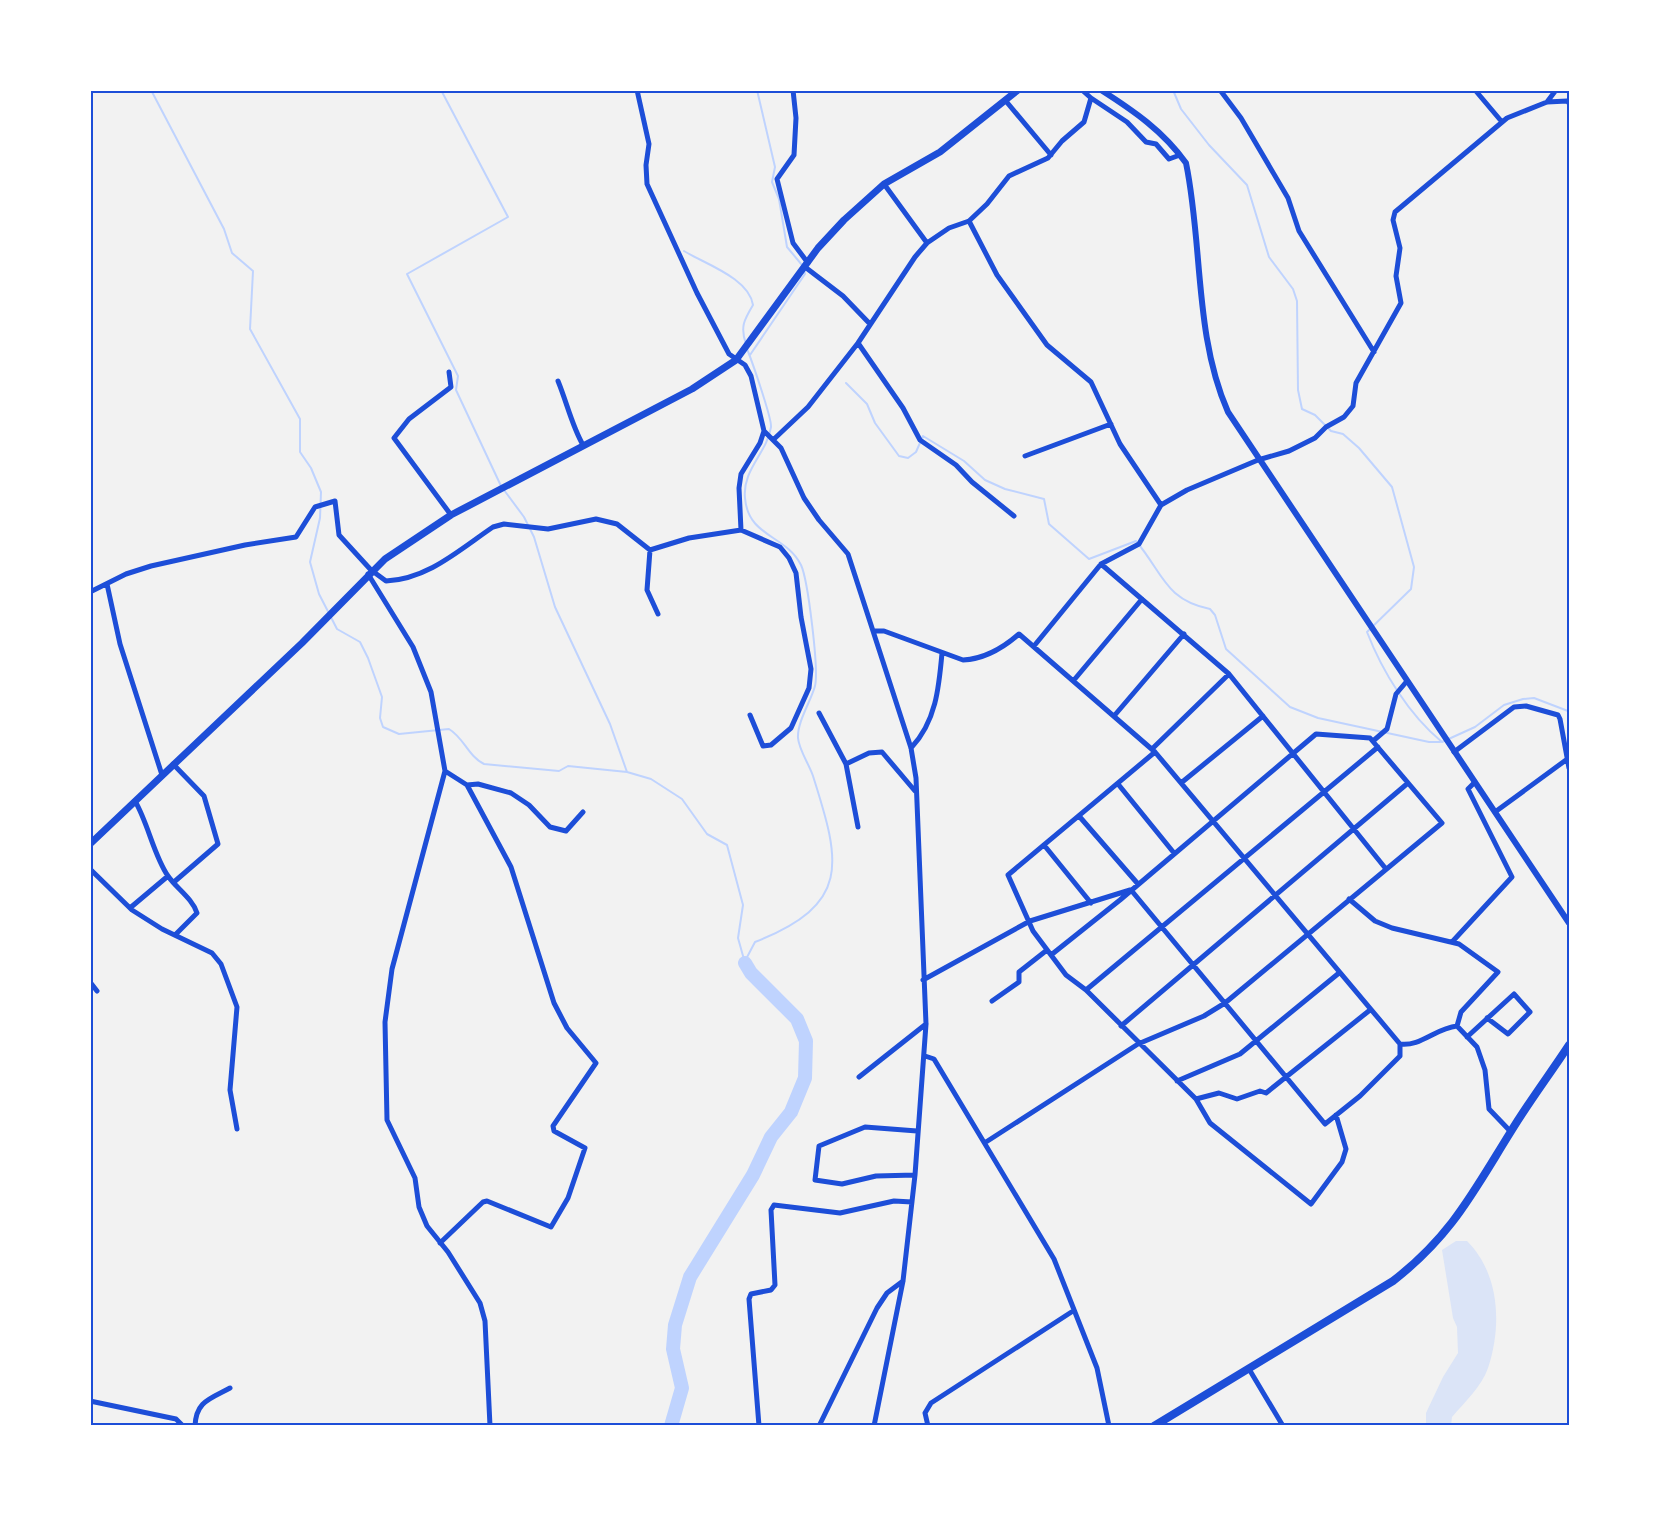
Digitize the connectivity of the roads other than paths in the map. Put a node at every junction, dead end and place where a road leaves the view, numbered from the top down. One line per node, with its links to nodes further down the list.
1 (637, 90): 23 (street)
2 (793, 90): 19 (street)
3 (1018, 90): 10 (main road)
4 (1082, 90): 9 (street)
5 (1101, 90): 14 (street)
6 (1220, 90): 22 (street)
7 (1475, 90): 13 (street)
8 (1556, 90): 11 (street)
9 (1091, 98): 14 (street); 15 (street)
10 (1005, 100): 15 (street); 16 (main road)
11 (1547, 102): 12 (street); 13 (street)
12 (1569, 103)
13 (1502, 122): 22 (street)
14 (1180, 154): 31 (street)
15 (1051, 155): 17 (street)
16 (884, 184): 18 (street); 19 (main road)
17 (969, 221): 18 (street); 26 (street)
18 (927, 243): 20 (street)
19 (806, 265): 20 (street); 23 (main road)
20 (870, 324): 21 (street)
21 (858, 343): 28 (street); 34 (street)
22 (1374, 352): 31 (street)
23 (736, 360): 27 (street); 29 (main road)
24 (449, 372): 33 (street)
25 (558, 381): 29 (street)
26 (1111, 424): 30 (street); 32 (street)
27 (764, 431): 28 (street); 35 (street)
28 (773, 440): 43 (street)
29 (583, 446): 33 (main road)
30 (1024, 456)
31 (1258, 460): 32 (street); 49 (street)
32 (1161, 505): 37 (street)
33 (451, 516): 38 (main road)
34 (1014, 516)
35 (741, 531): 36 (street); 51 (street)
36 (650, 550): 38 (street); 42 (street)
37 (1101, 564): 41 (street); 45 (street)
38 (369, 572): 39 (street); 61 (main road); 64 (street)
39 (107, 584): 40 (street); 65 (street)
40 (90, 592)
41 (1142, 599): 44 (street); 48 (street)
42 (658, 614)
43 (873, 632): 46 (street); 56 (street)
44 (1184, 634): 47 (street); 52 (street)
45 (1034, 645): 46 (street); 48 (street)
46 (942, 653): 56 (street)
47 (1229, 674): 53 (street); 57 (street)
48 (1074, 680): 52 (street)
49 (1407, 681): 54 (street); 59 (street)
50 (819, 713): 62 (street)
51 (750, 715)
52 (1114, 716): 57 (street)
53 (1263, 716): 58 (street); 67 (street)
54 (1373, 741): 55 (street); 58 (street)
55 (1378, 747): 68 (street); 72 (street)
56 (911, 748): 71 (street)
57 (1154, 751): 67 (street); 70 (street)
58 (1292, 752): 72 (street); 77 (street)
59 (1454, 752): 60 (street); 66 (street)
60 (1566, 760): 63 (street); 75 (street)
61 (173, 764): 65 (main road); 87 (street)
62 (846, 764): 71 (street); 78 (street)
63 (1569, 768)
64 (445, 771): 69 (street); 131 (street)
65 (162, 775): 73 (main road)
66 (1474, 782): 75 (street); 99 (street)
67 (1181, 783): 77 (street)
68 (1408, 783): 79 (street); 85 (street)
69 (467, 784): 74 (street); 131 (street)
70 (1118, 784): 76 (street); 82 (street)
71 (915, 791): 103 (street)
72 (1324, 792): 79 (street); 83 (street)
73 (135, 801): 80 (main road); 86 (street)
74 (584, 812)
75 (1495, 812): 95 (street)
76 (1078, 816): 81 (street); 88 (street)
77 (1213, 820): 82 (street); 83 (street)
78 (858, 827)
79 (1354, 829): 85 (street); 90 (street)
80 (90, 844)
81 (1044, 845): 92 (street); 94 (street)
82 (1174, 853): 88 (street)
83 (1245, 858): 90 (street); 96 (street)
84 (90, 869): 93 (street)
85 (1386, 869): 91 (street)
86 (168, 876): 87 (street); 93 (street)
87 (174, 882): 98 (street)
88 (1138, 884): 89 (street)
89 (1131, 890): 92 (street); 96 (street); 100 (street)
90 (1275, 895): 97 (street); 101 (street)
91 (1349, 899): 97 (street); 99 (street)
92 (1091, 903): 94 (street)
93 (130, 908): 98 (street)
94 (1030, 921): 100 (street); 103 (street)
95 (1569, 922)
96 (1162, 927): 101 (street); 105 (street)
97 (1307, 934): 102 (street); 108 (street)
98 (175, 935): 125 (street)
99 (1452, 942): 113 (street)
100 (1049, 952): 105 (street); 107 (street)
101 (1193, 964): 108 (street); 112 (street)
102 (1339, 973): 109 (street); 115 (street)
103 (923, 980): 111 (street)
104 (90, 982): 106 (street)
105 (1086, 990): 112 (street)
106 (97, 991)
107 (992, 1001)
108 (1225, 1003): 115 (street); 116 (street)
109 (1370, 1010): 117 (street); 121 (street)
110 (1487, 1018): 110 (street); 114 (street)
111 (926, 1024): 119 (street); 120 (street)
112 (1120, 1026): 116 (street)
113 (1457, 1026): 114 (street); 117 (street)
114 (1467, 1037): 127 (street)
115 (1257, 1041): 121 (street); 122 (street)
116 (1138, 1044): 122 (street); 128 (street)
117 (1400, 1044): 124 (street)
118 (1569, 1045): 127 (highway)
119 (924, 1056): 126 (street); 128 (street)
120 (859, 1077)
121 (1288, 1078): 123 (street); 124 (street)
122 (1177, 1081): 123 (street)
123 (1196, 1099): 124 (street)
124 (1335, 1115)
125 (237, 1129)
126 (917, 1131): 129 (street); 129 (street)
127 (1511, 1132): 134 (highway)
128 (986, 1142): 133 (street)
129 (915, 1174): 130 (street)
130 (912, 1202): 132 (street); 140 (street)
131 (440, 1243): 139 (street)
132 (903, 1281): 141 (street); 142 (street)
133 (1073, 1311): 143 (street); 144 (street)
134 (1249, 1369): 145 (highway); 146 (street)
135 (230, 1388): 138 (street)
136 (90, 1401): 137 (street)
137 (183, 1426)
138 (195, 1426)
139 (490, 1426)
140 (759, 1426)
141 (819, 1426)
142 (874, 1426)
143 (928, 1426)
144 (1109, 1426)
145 (1154, 1426)
146 (1283, 1426)

